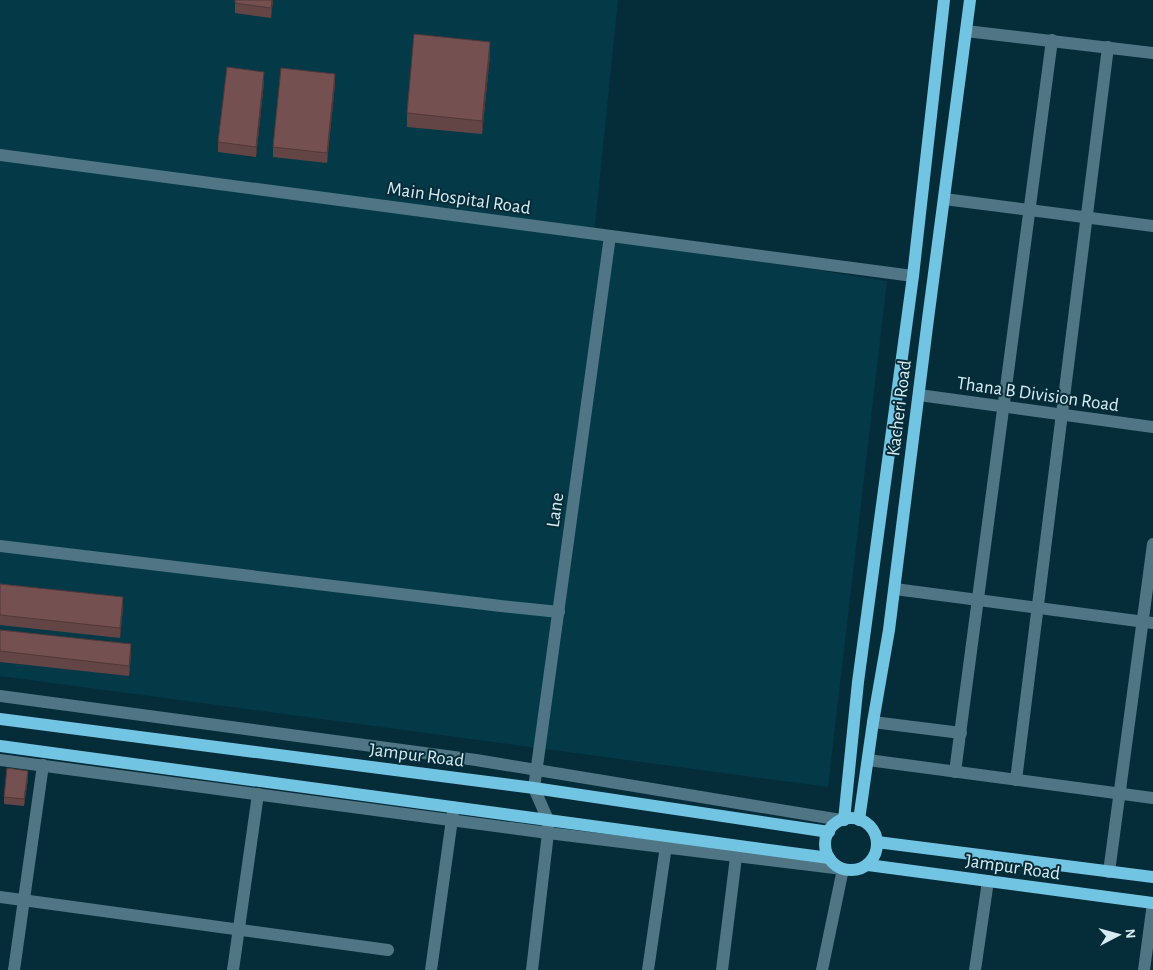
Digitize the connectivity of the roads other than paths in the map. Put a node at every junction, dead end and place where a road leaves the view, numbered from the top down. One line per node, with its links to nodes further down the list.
1 (944, 0): 13 (main road, Kacheri Road)
2 (970, 0): 3 (main road, Kacheri Road)
3 (966, 31): 4 (street); 8 (main road, Kacheri Road)
4 (1052, 40): 5 (street); 9 (street)
5 (1108, 47): 6 (street); 10 (street)
6 (1153, 53)
7 (0, 155): 12 (street, Main Hospital Road)
8 (944, 199): 9 (street); 14 (main road, Kacheri Road)
9 (1029, 210): 10 (street); 15 (street)
10 (1086, 217): 11 (street); 16 (street)
11 (1153, 226)
12 (610, 236): 13 (street, Main Hospital Road); 23 (street, Lane)
13 (912, 276): 41 (main road, Kacheri Road)
14 (918, 395): 15 (street, Thana B Division Road); 20 (main road, Kacheri Road)
15 (1004, 408): 16 (street, Thana B Division Road); 21 (street)
16 (1062, 415): 17 (street, Thana B Division Road); 22 (street)
17 (1153, 427)
18 (1153, 544): 24 (street)
19 (0, 546): 23 (street)
20 (895, 589): 21 (street); 27 (main road, Kacheri Road)
21 (978, 600): 22 (street); 28 (street)
22 (1037, 608): 24 (street); 35 (street)
23 (559, 612): 33 (street, Lane)
24 (1148, 622): 38 (street)
25 (0, 696): 33 (street)
26 (0, 719): 36 (main road, Jampur Road)
27 (873, 722): 28 (street); 31 (main road, Kacheri Road)
28 (961, 733): 34 (street)
29 (0, 746): 40 (main road)
30 (0, 760): 32 (street)
31 (868, 760): 34 (street); 42 (main road, Kacheri Road)
32 (43, 765): 37 (street); 55 (street)
33 (537, 770): 36 (street, Lane); 41 (street)
34 (955, 772): 35 (street)
35 (1016, 780): 38 (street)
36 (534, 788): 43 (street); 44 (main road, Jampur Road)
37 (258, 794): 40 (street); 57 (street)
38 (1120, 794): 39 (street); 51 (street)
39 (1153, 798)
40 (453, 814): 43 (main road); 61 (street)
41 (842, 820): 42 (main road); 44 (main road)
42 (859, 820): 46 (main road)
43 (548, 826): 45 (main road); 62 (street)
44 (829, 832): 48 (main road)
45 (666, 841): 47 (street); 48 (main road); 63 (street)
46 (877, 842): 49 (main road); 51 (main road, Jampur Road)
47 (736, 857): 50 (street); 64 (street)
48 (829, 858): 50 (main road)
49 (868, 865): 50 (main road); 53 (main road, Jampur Road)
50 (842, 869): 65 (street)
51 (1109, 872): 52 (main road, Jampur Road)
52 (1153, 877)
53 (988, 881): 56 (main road, Jampur Road); 66 (street)
54 (0, 897): 55 (street)
55 (24, 901): 57 (street); 59 (street)
56 (1153, 903): 67 (street)
57 (238, 930): 58 (street); 60 (street)
58 (388, 950)
59 (14, 970)
60 (233, 970)
61 (431, 970)
62 (532, 970)
63 (648, 970)
64 (722, 970)
65 (822, 970)
66 (975, 970)
67 (1144, 970)

